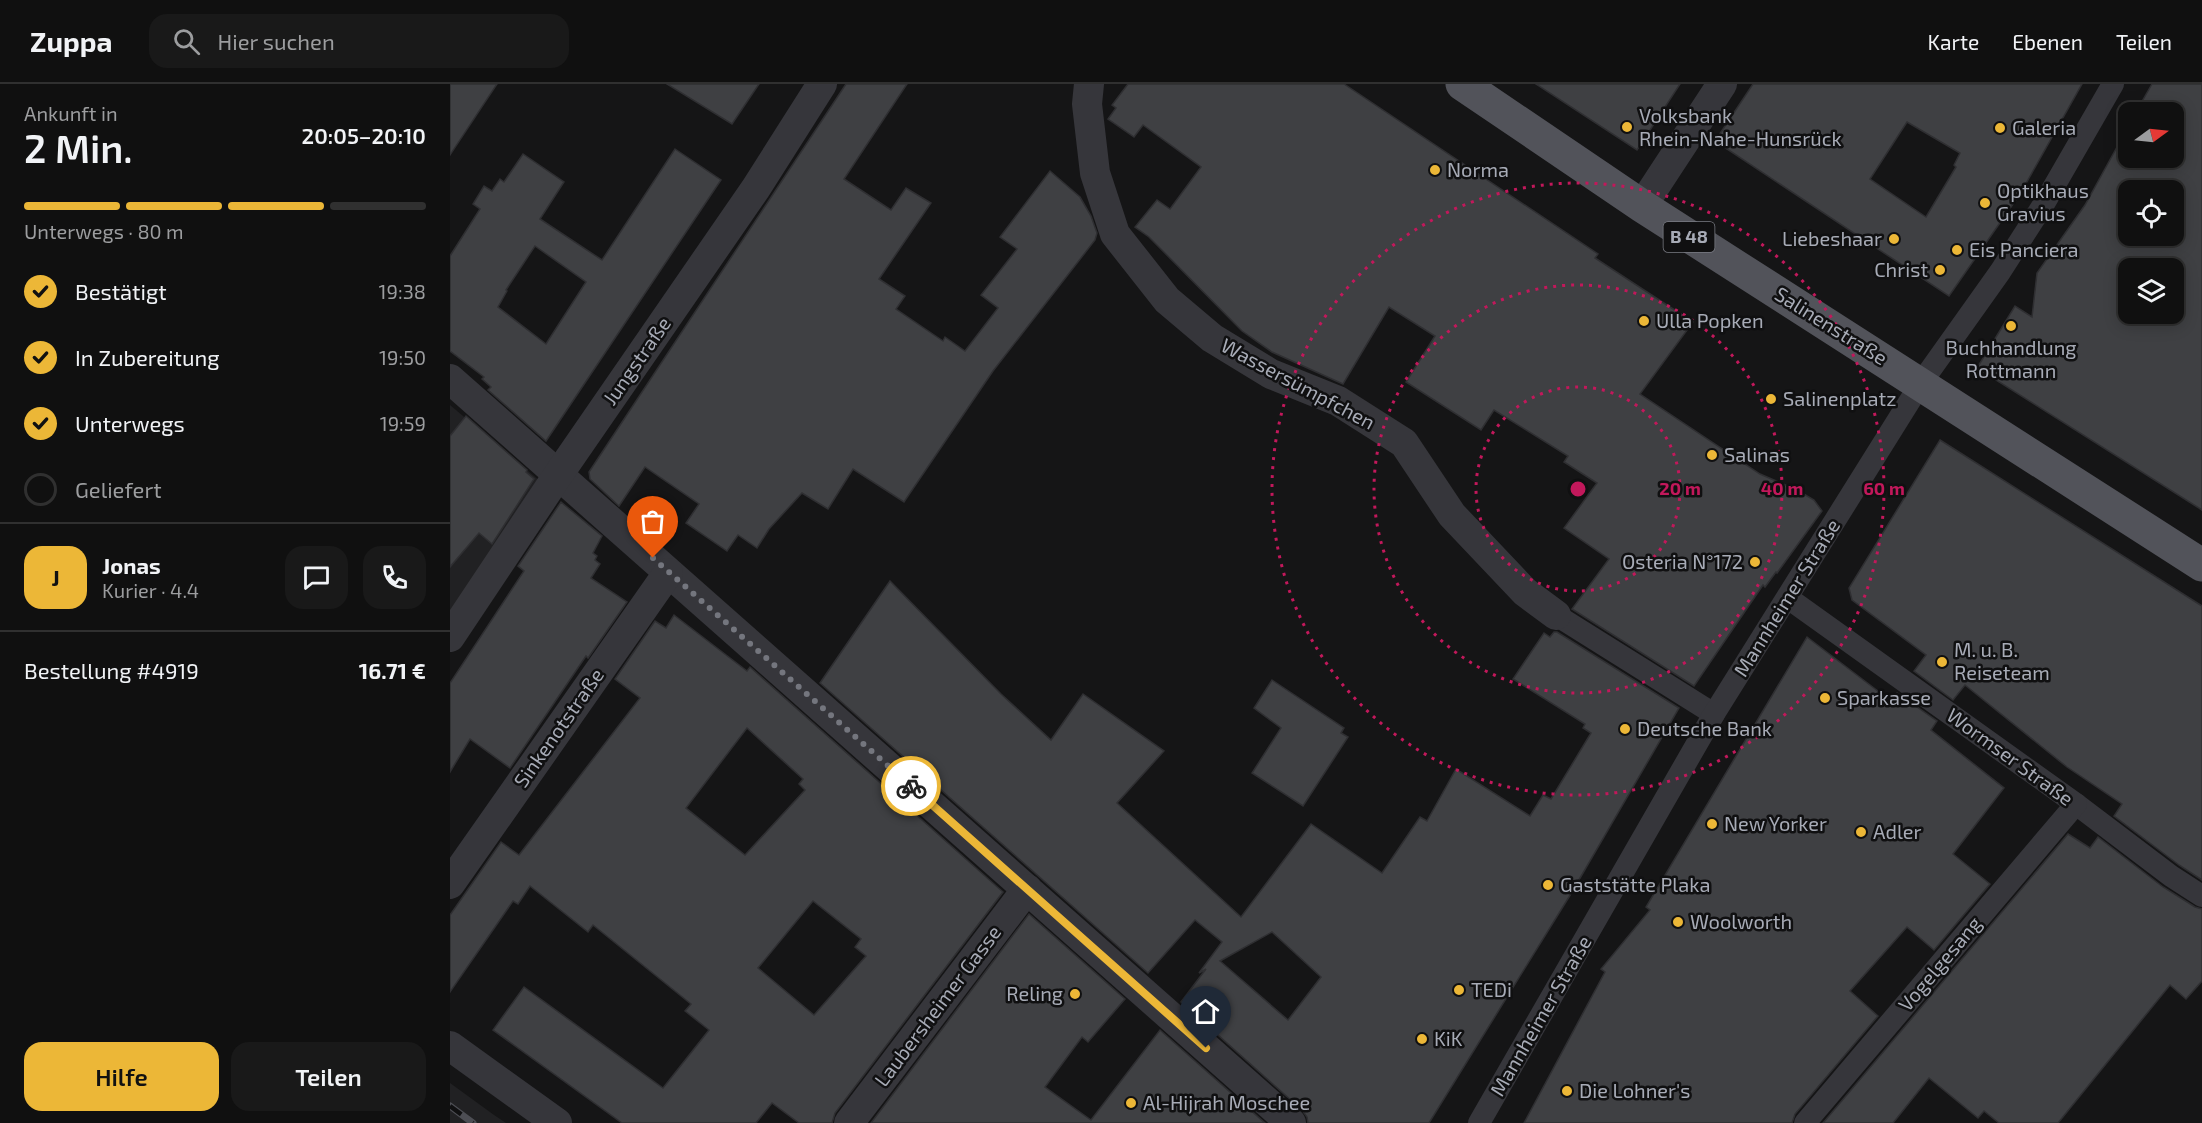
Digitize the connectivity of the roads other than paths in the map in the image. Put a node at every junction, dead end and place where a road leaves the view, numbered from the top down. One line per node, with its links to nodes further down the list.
1 (822, 84): 9 (street, Jungstraße)
2 (1089, 84): 13 (street, Wassersümpfchen)
3 (1462, 84): 6 (main road, Salinenstraße / B 48)
4 (1722, 84): 6 (street)
5 (2113, 84): 8 (street, Mannheimer Straße)
6 (1642, 206): 8 (main road, Salinenstraße / B 48)
7 (450, 379): 9 (street)
8 (1920, 383): 10 (main road, Salinenstraße / B 48); 12 (street, Mannheimer Straße)
9 (558, 475): 11 (street); 14 (street, Jungstraße)
10 (2202, 565)
11 (668, 573): 17 (street, Sinkenotstraße); 18 (street)
12 (1788, 598): 15 (street, Mannheimer Straße); 16 (street, Wormser Straße)
13 (1556, 615): 15 (street, Wassersümpfchen)
14 (450, 637)
15 (1714, 714): 24 (street, Mannheimer Straße)
16 (2076, 804): 19 (street, Wormser Straße); 25 (street, Vogelgesang)
17 (450, 884)
18 (1027, 890): 22 (street, Laubersheimer Gasse); 23 (street)
19 (2202, 896)
20 (450, 1046): 21 (street)
21 (557, 1123)
22 (849, 1123)
23 (1291, 1123)
24 (1479, 1123)
25 (1805, 1123)

